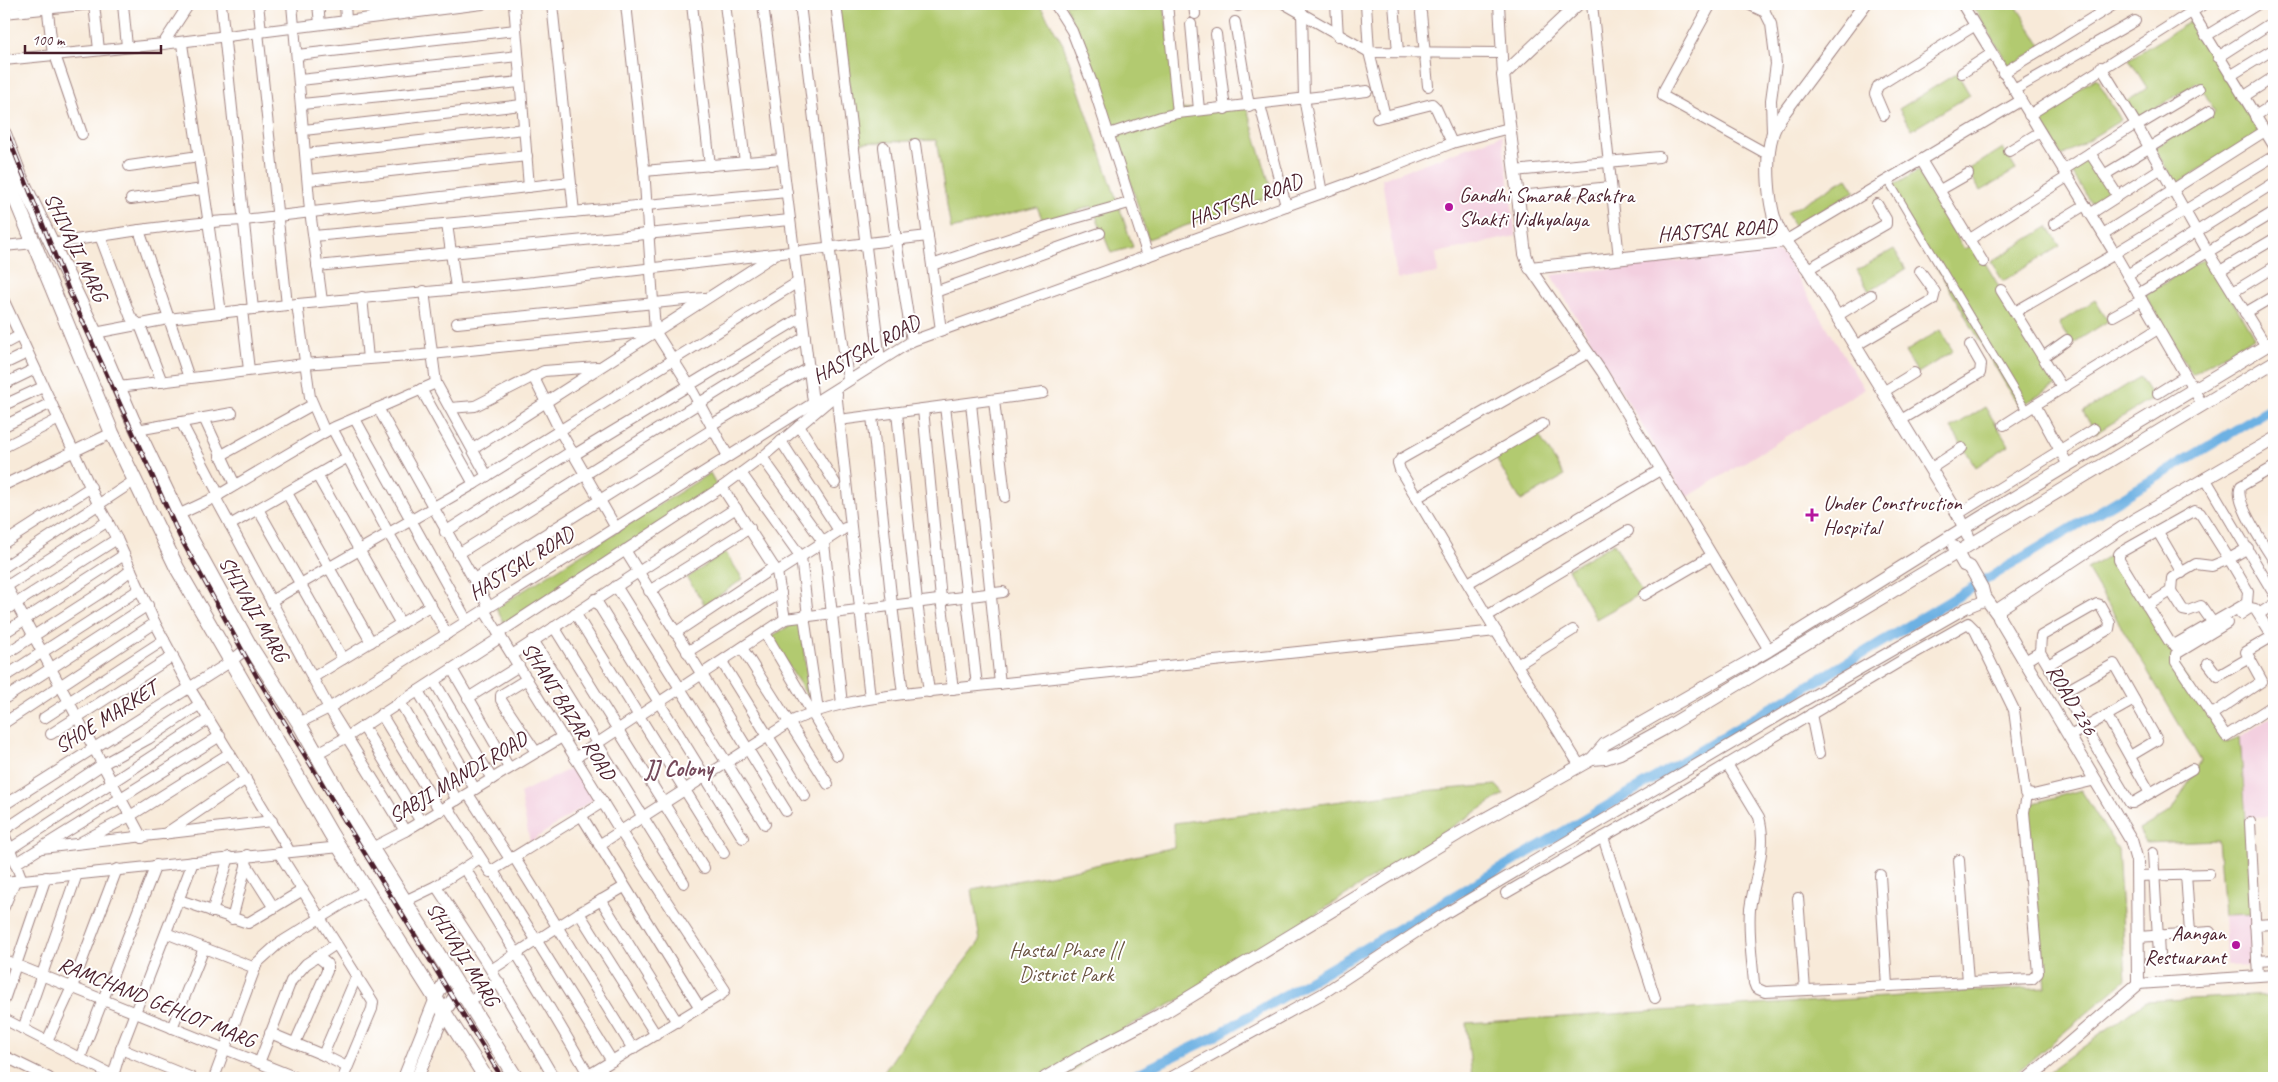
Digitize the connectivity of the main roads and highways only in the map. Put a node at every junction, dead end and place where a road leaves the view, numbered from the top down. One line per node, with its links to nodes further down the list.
1 (4, 134): 2 (main road, SHIVAJI MARG)
2 (8, 169): 3 (main road, SHIVAJI MARG); 4 (main road, SHIVAJI MARG)
3 (486, 1078)
4 (516, 1078)

